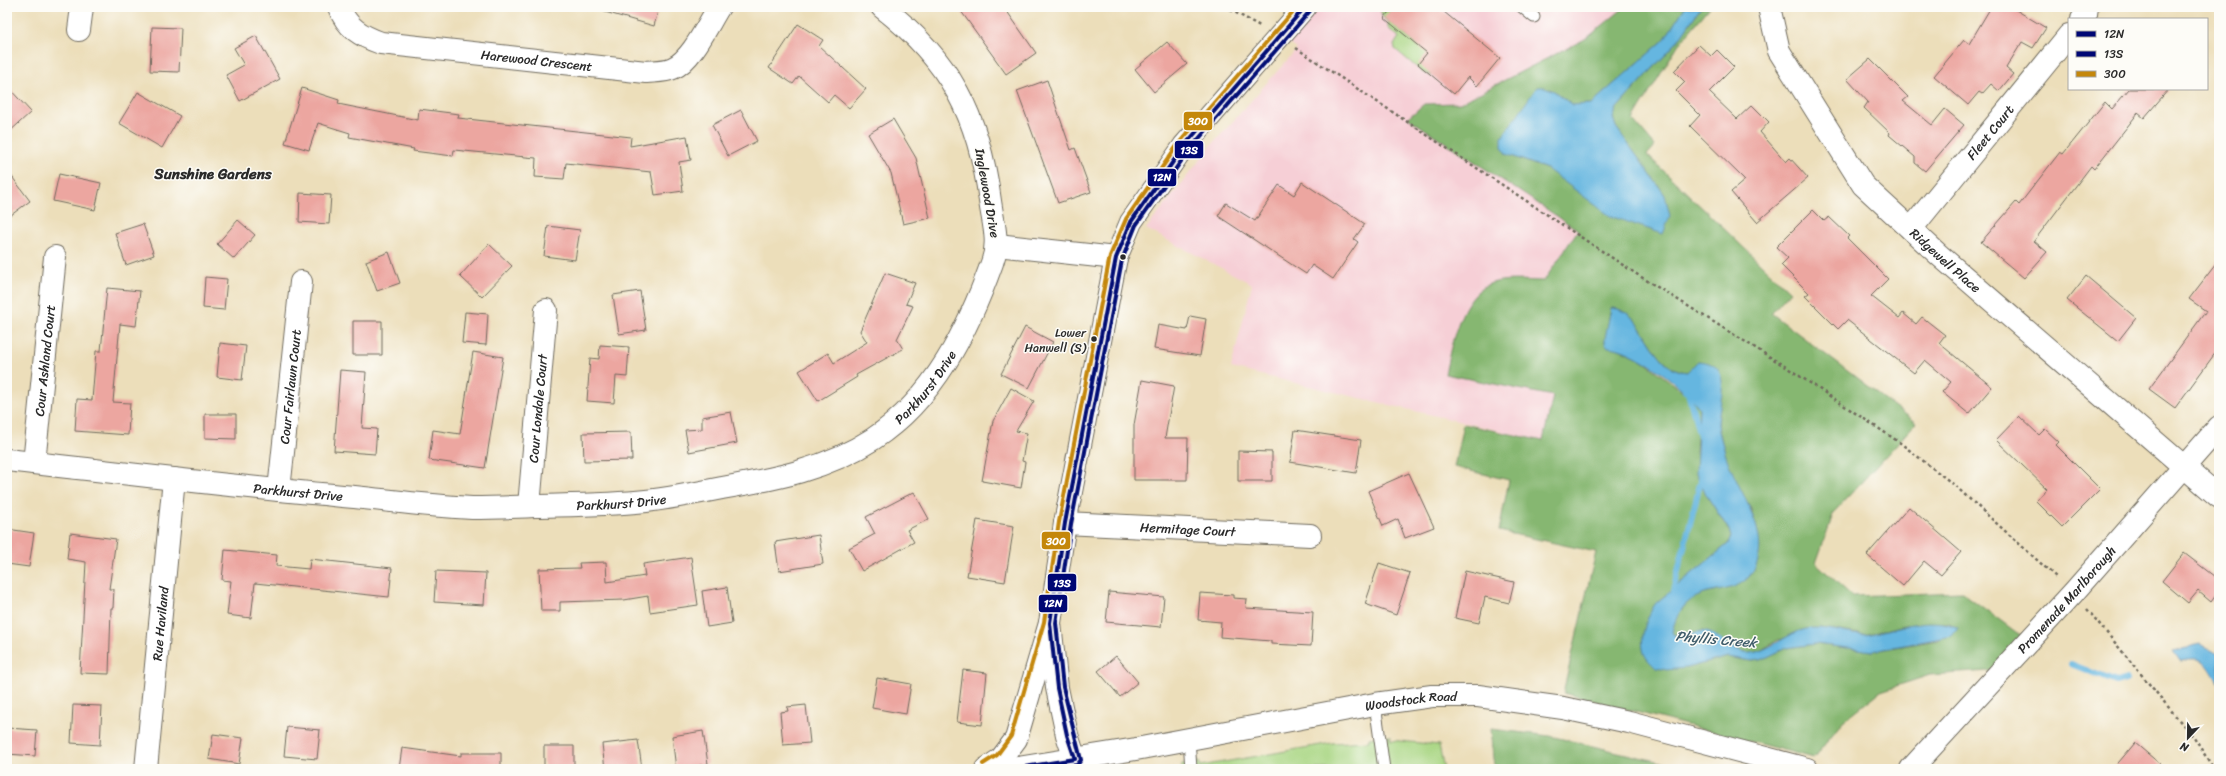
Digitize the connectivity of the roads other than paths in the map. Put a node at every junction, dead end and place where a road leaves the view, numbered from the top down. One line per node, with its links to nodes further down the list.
1 (82, 7): 11 (street)
2 (339, 7): 3 (street, Harewood Crescent)
3 (719, 7)
4 (882, 7): 14 (street, Inglewood Drive)
5 (1305, 7): 16 (street)
6 (1522, 7): 9 (lane)
7 (1769, 7): 13 (street, Ridgewell Place)
8 (2087, 7): 10 (street)
9 (1534, 17)
10 (2083, 18)
11 (79, 30)
12 (2068, 36): 13 (street, Fleet Court)
13 (1911, 229): 22 (street, Ridgewell Place)
14 (997, 245): 16 (street); 26 (street, Parkhurst Drive)
15 (55, 257): 21 (street, Cour Ashland Court)
16 (1116, 258): 27 (street)
17 (301, 282): 24 (street, Cour Fairlawn Court)
18 (546, 310): 26 (street, Cour Londale Court)
19 (2219, 427): 22 (street, Promenade Marlborough)
20 (7, 460): 21 (street, Parkhurst Drive)
21 (34, 463): 23 (street, Parkhurst Drive)
22 (2182, 467): 25 (street, Ridgewell Place); 39 (street, Promenade Marlborough)
23 (174, 479): 24 (street, Parkhurst Drive); 33 (street, Rue Haviland)
24 (279, 490): 26 (street, Parkhurst Drive)
25 (2219, 497)
26 (529, 506)
27 (1066, 523): 28 (street, Hermitage Court); 29 (street)
28 (1310, 535)
29 (1050, 623): 32 (street); 34 (street)
30 (1375, 704): 31 (street, Woodstock Road); 37 (lane); 38 (street, Woodstock Road)
31 (1189, 739): 32 (street, Woodstock Road); 36 (lane)
32 (1075, 759): 35 (street, Woodstock Road)
33 (146, 769)
34 (986, 769)
35 (1012, 769)
36 (1191, 769)
37 (1384, 769)
38 (1807, 769)
39 (1911, 769)

